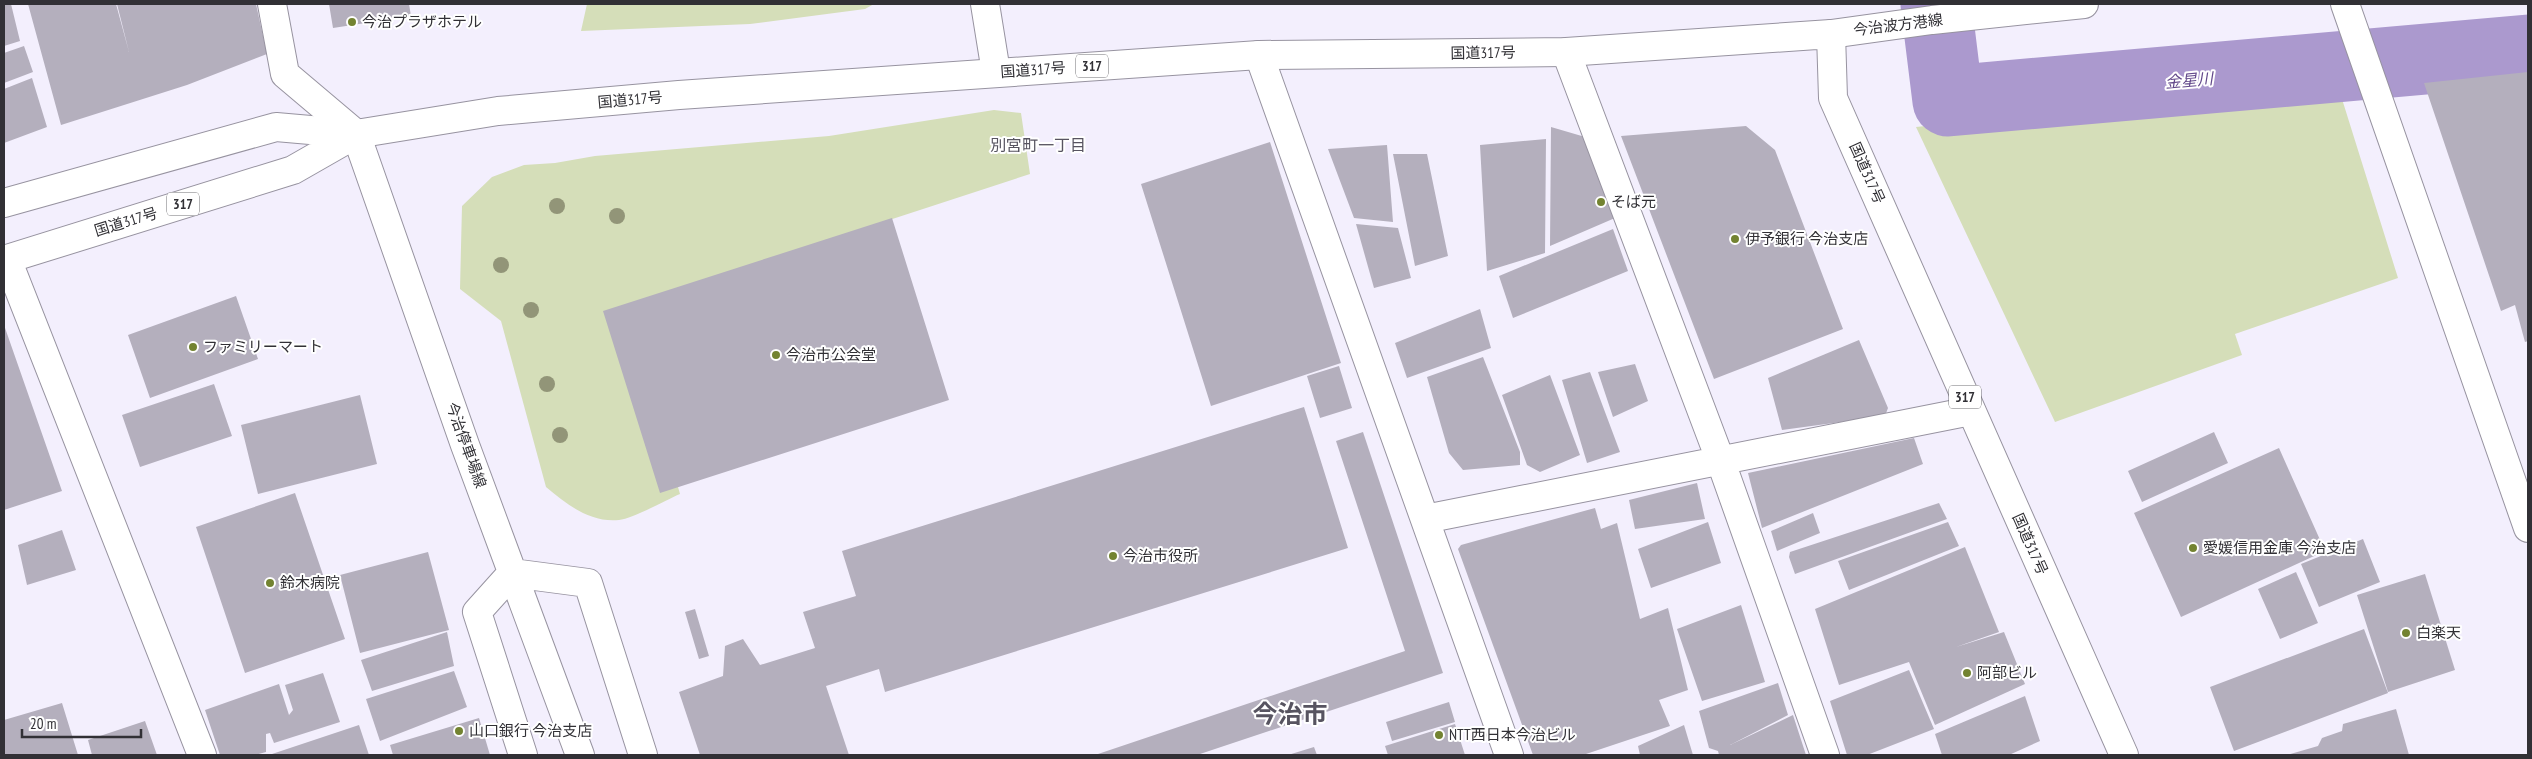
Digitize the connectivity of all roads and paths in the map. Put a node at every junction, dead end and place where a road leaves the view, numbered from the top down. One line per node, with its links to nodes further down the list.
1 (272, 4): 9 (main road)
2 (985, 4): 8 (main road)
3 (2084, 4): 5 (main road, 今治波方港線)
4 (2345, 4): 15 (main road)
5 (1831, 34): 6 (main road, 国道317号 / 317); 12 (main road, 国道317号 / 317)
6 (1566, 52): 7 (main road, 国道317号 / 317); 13 (main road)
7 (1259, 55): 8 (main road, 国道317号 / 317); 14 (main road)
8 (996, 72): 9 (main road, 国道317号 / 317)
9 (356, 134): 10 (main road, 国道317号 / 317); 11 (main road, 国道317号 / 317); 16 (main road, 今治停車場線)
10 (4, 203)
11 (5, 259): 17 (main road)
12 (1972, 411): 13 (main road); 23 (main road, 国道317号 / 317)
13 (1721, 462): 14 (main road); 22 (main road)
14 (1424, 519): 21 (main road)
15 (2528, 528)
16 (512, 573): 18 (main road); 19 (main road, 今治停車場線); 20 (main road)
17 (202, 755)
18 (523, 755)
19 (580, 755)
20 (643, 755)
21 (1509, 755)
22 (1824, 755)
23 (2124, 755)

